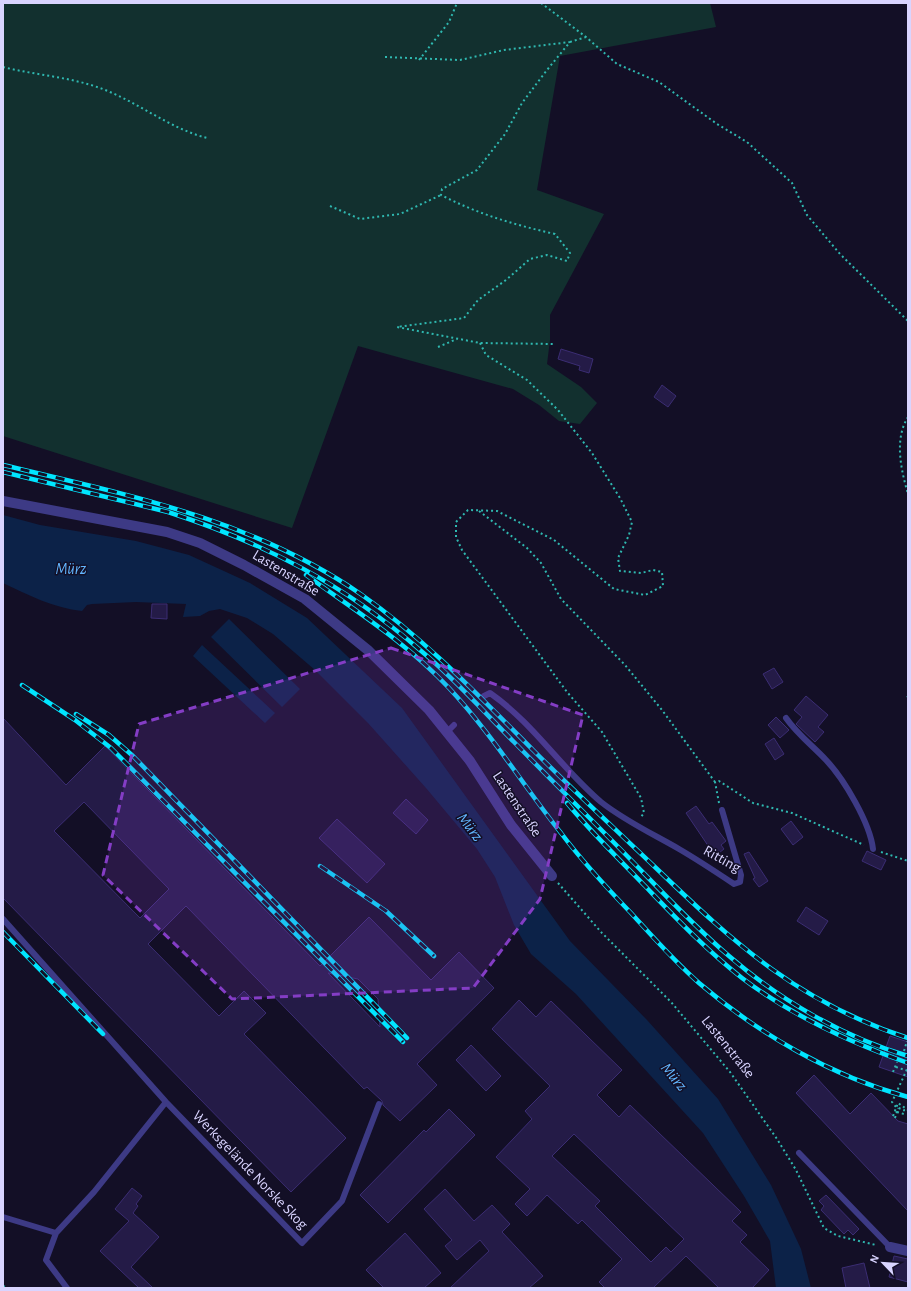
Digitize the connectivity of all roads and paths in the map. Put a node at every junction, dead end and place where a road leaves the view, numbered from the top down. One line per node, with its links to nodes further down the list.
1 (457, 3): 6 (path)
2 (541, 3): 3 (path)
3 (586, 36): 4 (path); 11 (path)
4 (570, 42): 6 (path); 9 (path)
5 (385, 58): 6 (path)
6 (419, 60)
7 (3, 67): 8 (path)
8 (207, 138)
9 (441, 196): 10 (path); 12 (path)
10 (330, 206)
11 (908, 321)
12 (458, 339): 13 (path); 15 (path)
13 (480, 343): 14 (path); 19 (path)
14 (556, 344)
15 (438, 347)
16 (908, 416): 17 (path)
17 (908, 494)
18 (3, 501): 27 (street, Lastenstraße)
19 (479, 511): 22 (path); 24 (path)
20 (484, 696): 24 (lane, Ritting)
21 (786, 718): 25 (lane)
22 (715, 782): 23 (path); 25 (path)
23 (722, 810): 24 (lane, Ritting)
24 (635, 825)
25 (873, 849): 26 (path)
26 (908, 861)
27 (552, 876): 46 (path, Lastenstraße)
28 (3, 919): 37 (lane, Werksgelände Norske Skog)
29 (907, 1042): 30 (path)
30 (907, 1047): 31 (path)
31 (904, 1051)
32 (897, 1062): 33 (path)
33 (896, 1067): 35 (path); 36 (path)
34 (908, 1067): 35 (path)
35 (907, 1071): 39 (path)
36 (894, 1072)
37 (166, 1102): 38 (lane, Werksgelände Norske Skog); 45 (lane)
38 (379, 1104)
39 (897, 1108): 40 (path); 40 (path); 41 (path); 42 (path)
40 (896, 1111): 41 (path)
41 (904, 1111): 42 (path)
42 (908, 1111)
43 (799, 1153): 46 (lane)
44 (3, 1217): 45 (lane)
45 (56, 1233): 50 (lane)
46 (890, 1248): 47 (street)
47 (908, 1251)
48 (3, 1286): 49 (path)
49 (8, 1288)
50 (67, 1288)

